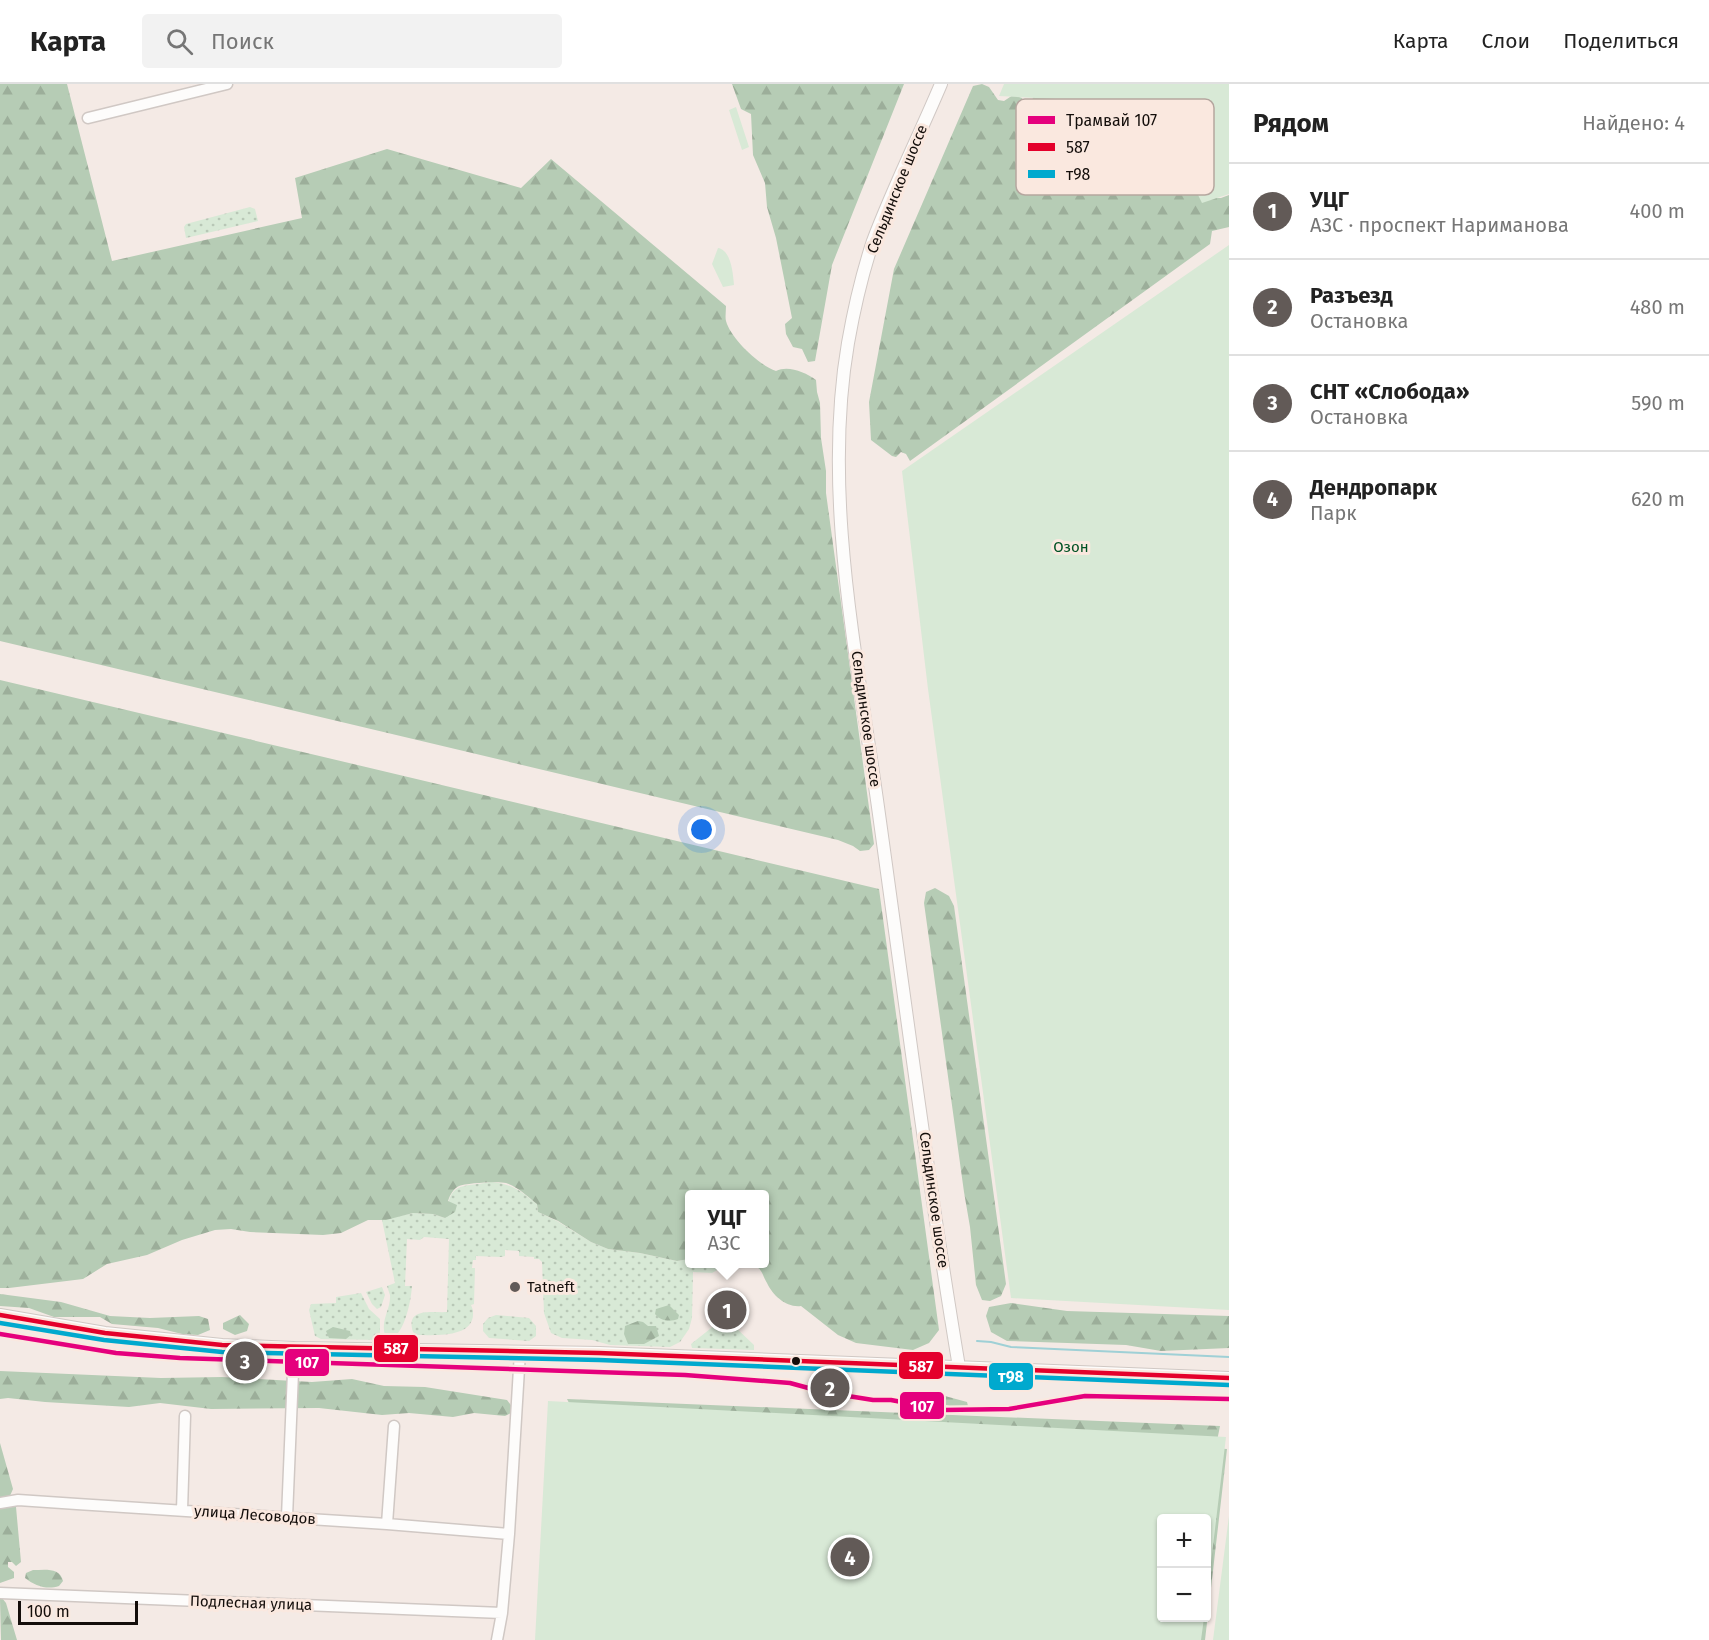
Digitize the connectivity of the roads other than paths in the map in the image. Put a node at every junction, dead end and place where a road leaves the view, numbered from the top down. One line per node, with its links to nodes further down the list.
1 (226, 84): 3 (street)
2 (941, 84): 7 (main road, Сельдинское шоссе)
3 (88, 118)
4 (0, 1315): 5 (main road)
5 (294, 1348): 6 (main road); 13 (street)
6 (520, 1352): 7 (main road); 15 (street)
7 (959, 1366): 8 (main road)
8 (1229, 1378)
9 (185, 1416): 12 (street)
10 (394, 1426): 14 (street)
11 (0, 1503): 12 (street, улица Лесоводов)
12 (182, 1510): 13 (street, улица Лесоводов)
13 (286, 1517): 14 (street, улица Лесоводов)
14 (387, 1524): 15 (street, улица Лесоводов)
15 (509, 1534): 17 (street)
16 (0, 1593): 17 (street, Подлесная улица)
17 (502, 1613): 18 (street)
18 (497, 1640)

